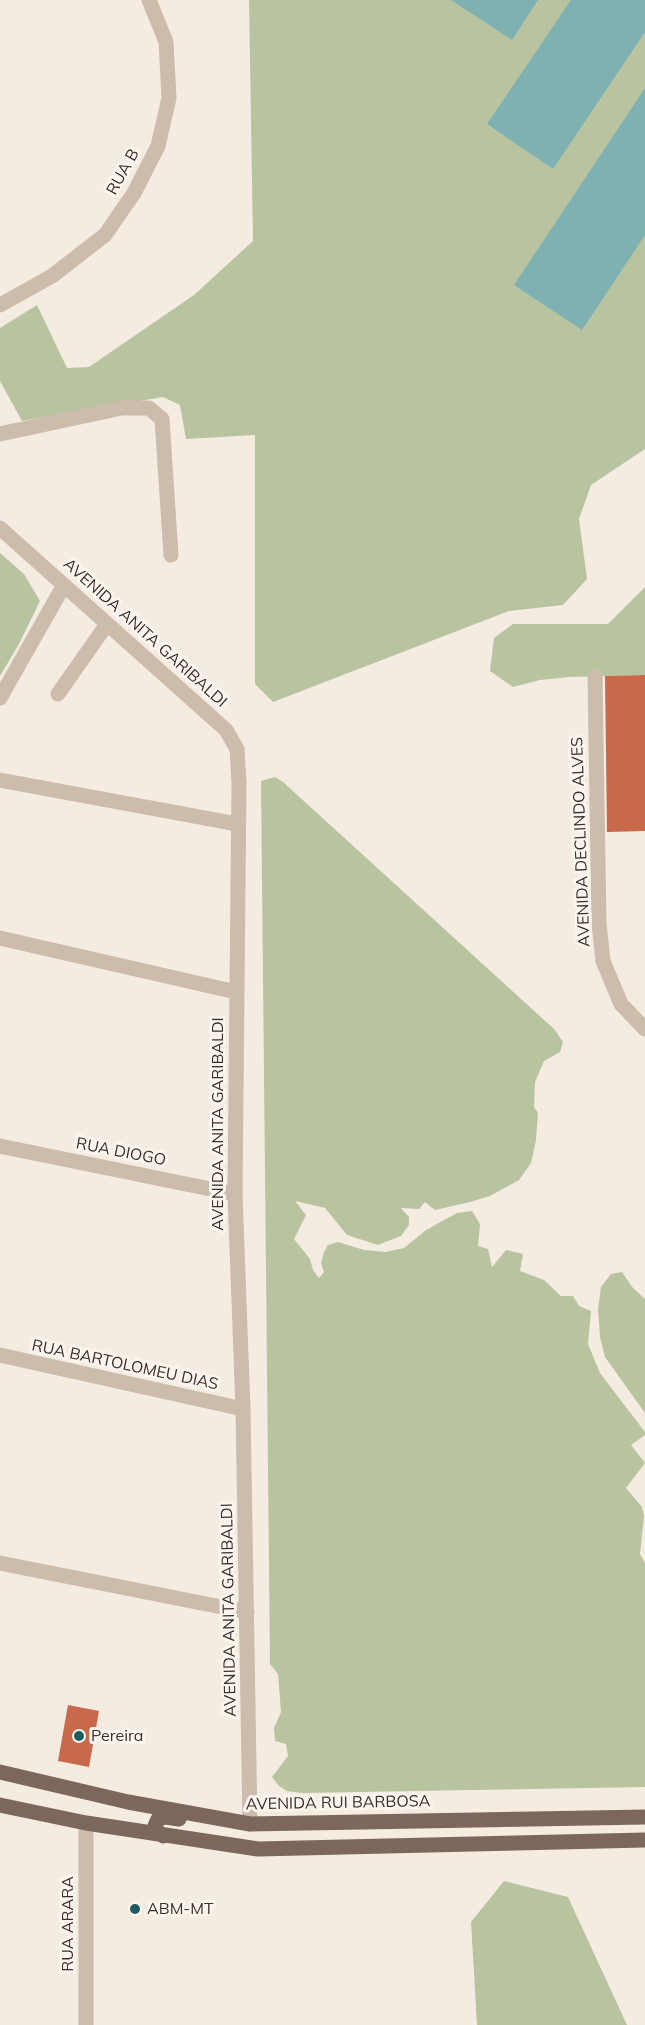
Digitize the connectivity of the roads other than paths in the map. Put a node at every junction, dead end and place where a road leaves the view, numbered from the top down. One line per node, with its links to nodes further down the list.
1 (149, 0): 2 (street, RUA B)
2 (0, 305)
3 (0, 434): 5 (street)
4 (0, 528): 6 (street, AVENIDA ANITA GARIBALDI)
5 (171, 555)
6 (64, 585): 7 (street, AVENIDA ANITA GARIBALDI); 10 (street)
7 (107, 624): 9 (street); 12 (street, AVENIDA ANITA GARIBALDI)
8 (595, 677): 15 (street, AVENIDA DECLINDO ALVES)
9 (58, 694)
10 (0, 698)
11 (0, 780): 12 (street)
12 (238, 824): 14 (street, AVENIDA ANITA GARIBALDI)
13 (0, 938): 14 (street)
14 (236, 992): 17 (street, AVENIDA ANITA GARIBALDI)
15 (645, 1029)
16 (0, 1146): 17 (street, RUA DIOGO)
17 (235, 1194): 19 (street, AVENIDA ANITA GARIBALDI)
18 (0, 1355): 19 (street, RUA BARTOLOMEU DIAS)
19 (243, 1409): 21 (street, AVENIDA ANITA GARIBALDI)
20 (0, 1563): 21 (street)
21 (247, 1612): 29 (street, AVENIDA ANITA GARIBALDI)
22 (0, 1772): 23 (main road, AVENIDA RUI BARBOSA)
23 (128, 1802): 25 (main road); 27 (main road, AVENIDA RUI BARBOSA)
24 (0, 1805): 25 (main road)
25 (28, 1811): 28 (main road)
26 (645, 1817): 29 (main road, AVENIDA RUI BARBOSA)
27 (230, 1821): 29 (main road, AVENIDA RUI BARBOSA); 30 (main road)
28 (86, 1823): 30 (main road); 32 (street, RUA ARARA)
29 (250, 1824)
30 (163, 1836): 31 (main road)
31 (645, 1840)
32 (86, 2025)

